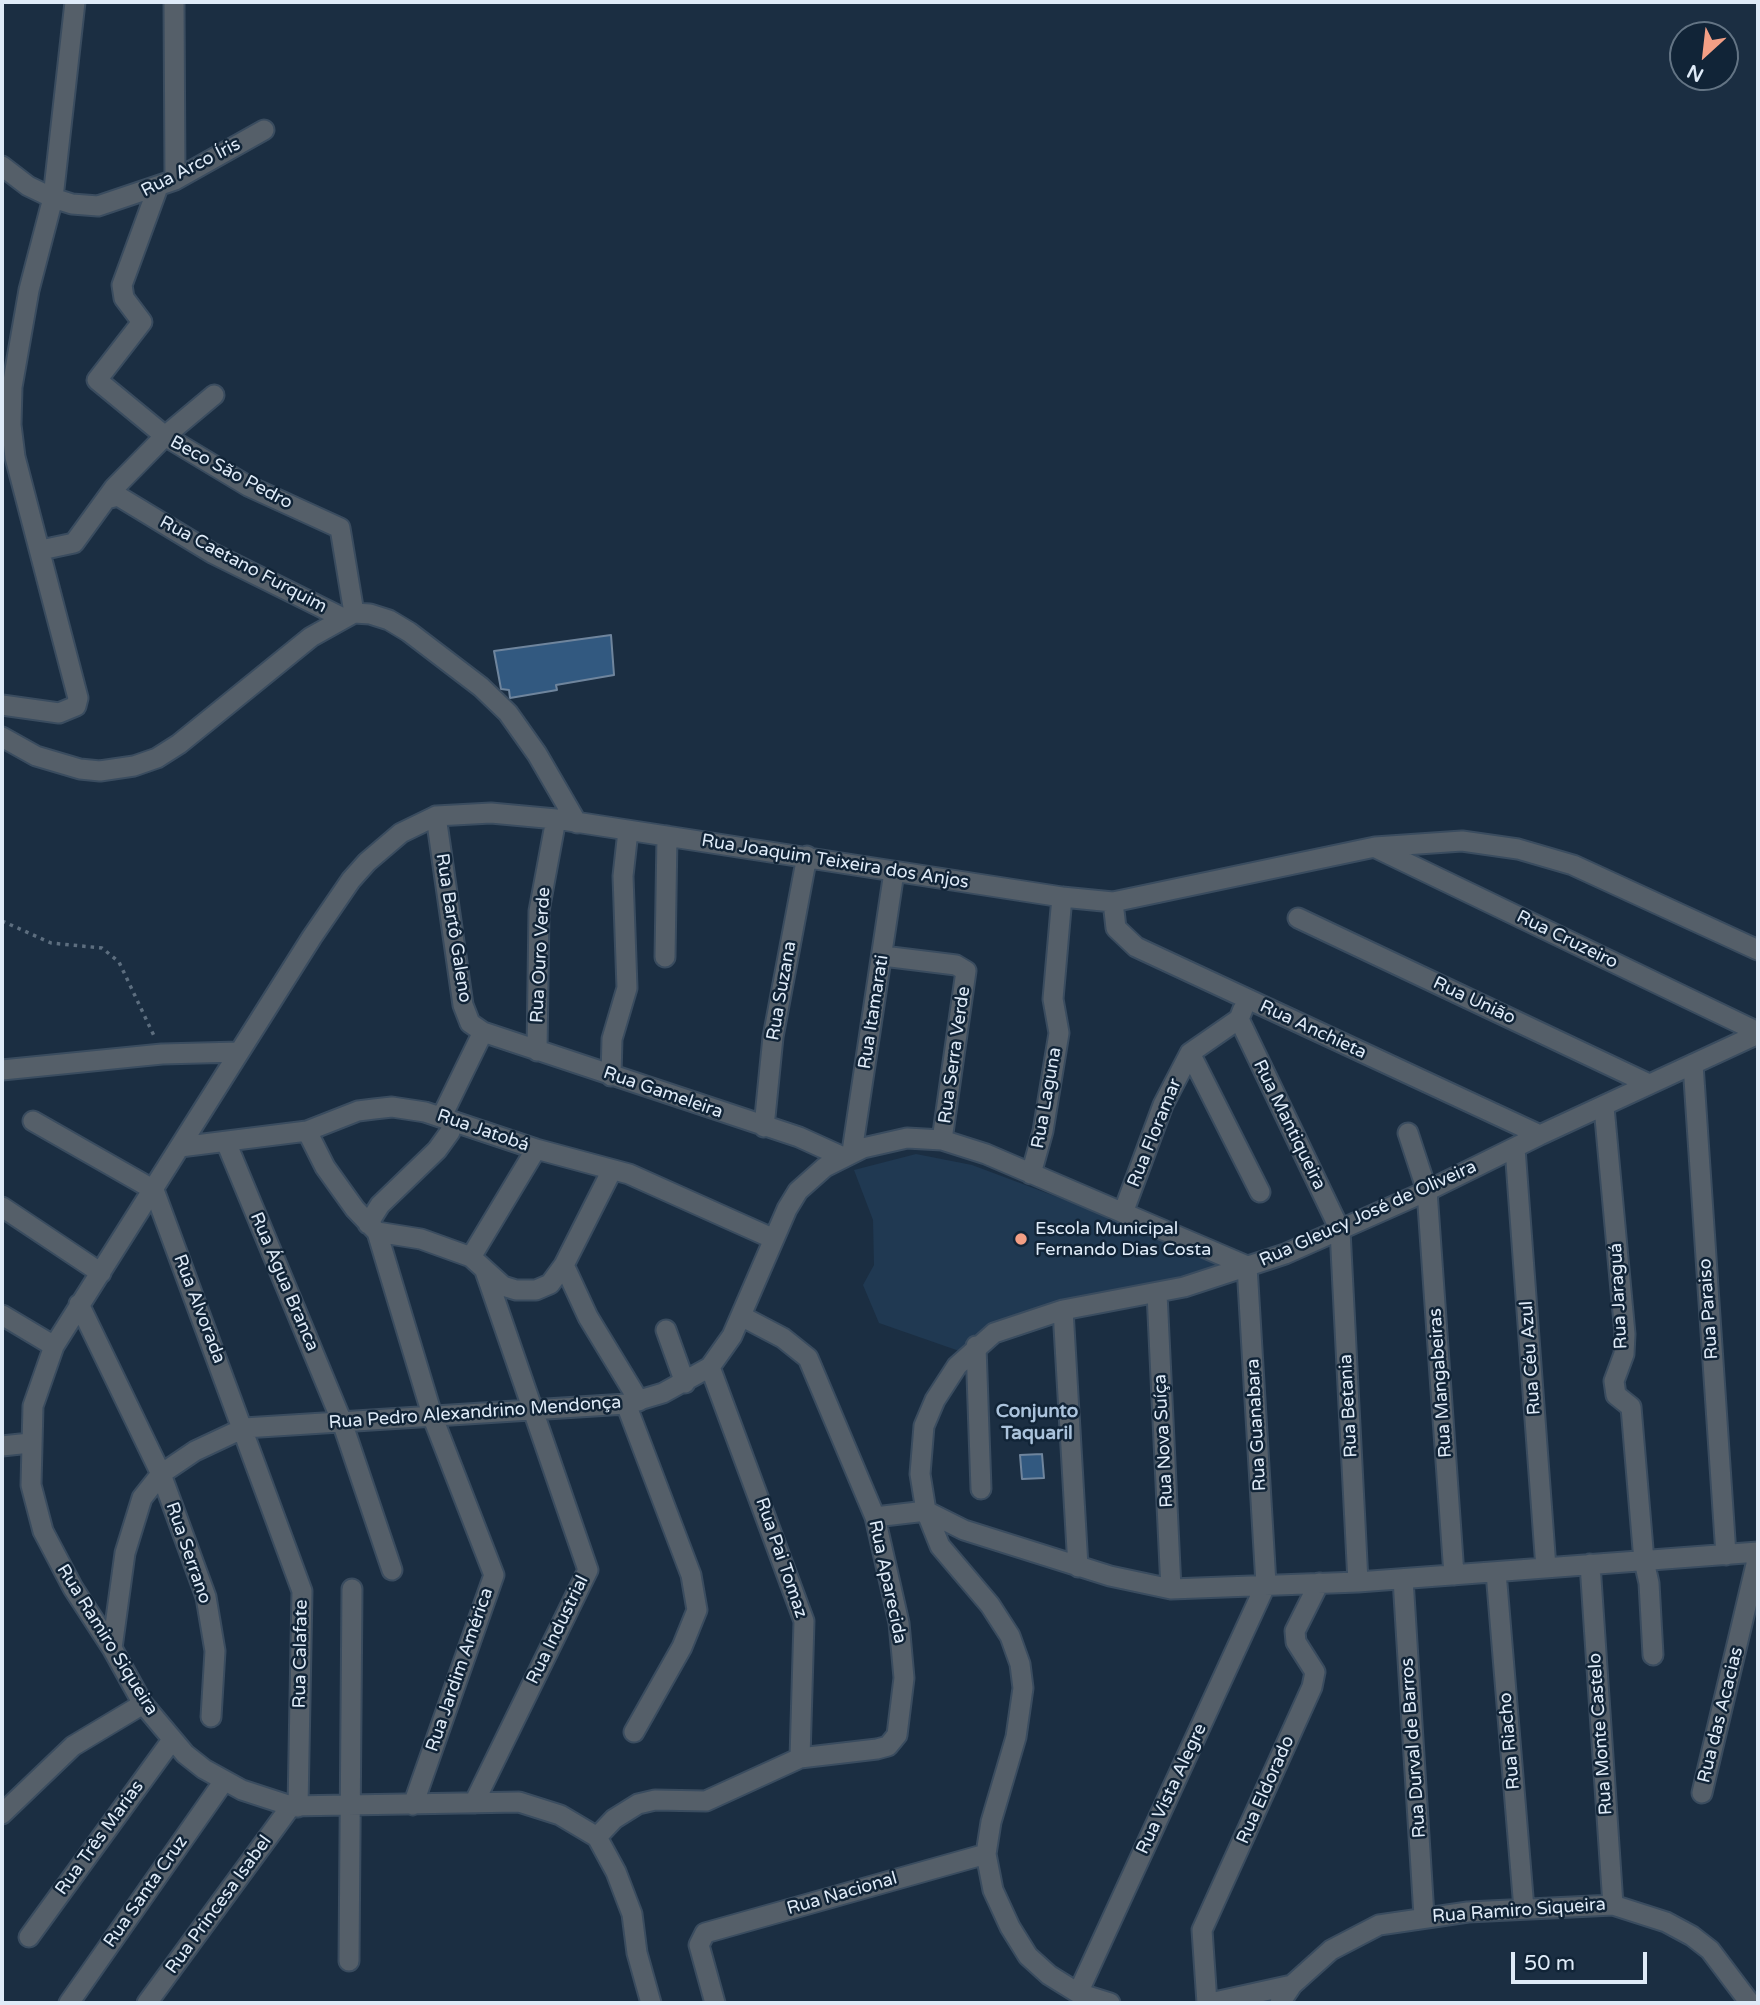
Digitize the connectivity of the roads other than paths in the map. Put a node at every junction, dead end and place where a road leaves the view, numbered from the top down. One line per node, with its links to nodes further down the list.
1 (75, 2): 6 (street)
2 (174, 2): 5 (street)
3 (264, 130): 5 (street, Rua Arco Íris)
4 (3, 169): 6 (street, Rua Arco Íris)
5 (167, 184): 6 (street, Rua Arco Íris); 8 (street)
6 (53, 198): 10 (street)
7 (214, 395): 8 (street)
8 (165, 436): 9 (street, Beco São Pedro); 11 (street, Beco São Pedro)
9 (106, 499): 10 (street, Beco São Pedro); 11 (street, Rua Caetano Furquim)
10 (40, 550): 12 (street)
11 (349, 616): 13 (street); 16 (street, Rua Caetano Furquim)
12 (2, 705)
13 (2, 737)
14 (436, 816): 15 (street, Rua Joaquim Teixeira dos Anjos); 30 (street, Rua Bartô Galeno); 33 (street, Rua Joaquim Teixeira dos Anjos)
15 (556, 819): 16 (street, Rua Joaquim Teixeira dos Anjos); 32 (street, Rua Ouro Verde)
16 (577, 823): 17 (street, Rua Joaquim Teixeira dos Anjos)
17 (628, 831): 18 (street, Rua Joaquim Teixeira dos Anjos); 37 (street)
18 (667, 836): 20 (street, Rua Joaquim Teixeira dos Anjos); 27 (street)
19 (1375, 847): 23 (street, Rua Joaquim Teixeira dos Anjos); 25 (street, Rua Joaquim Teixeira dos Anjos); 31 (street, Rua Cruzeiro)
20 (807, 856): 21 (street, Rua Joaquim Teixeira dos Anjos); 42 (street, Rua Suzana)
21 (894, 872): 22 (street, Rua Joaquim Teixeira dos Anjos); 26 (street, Rua Itamarati)
22 (1062, 897): 23 (street, Rua Joaquim Teixeira dos Anjos); 53 (street, Rua Laguna)
23 (1113, 902): 28 (street, Rua Anchieta)
24 (1298, 918): 38 (street, Rua União)
25 (1758, 950)
26 (883, 956): 46 (street, Rua Serra Verde); 51 (street, Rua Itamarati)
27 (665, 957)
28 (1248, 999): 29 (street); 45 (street, Rua Anchieta)
29 (1239, 1019): 34 (street, Rua Floramar); 60 (street, Rua Mantiqueira)
30 (483, 1032): 32 (street, Rua Gameleira); 40 (street)
31 (1758, 1033): 35 (street, Rua Gleucy José de Oliveira)
32 (537, 1051): 37 (street, Rua Gameleira)
33 (239, 1052): 36 (street); 48 (street, Rua Ramiro Siqueira)
34 (1190, 1053): 56 (street); 58 (street, Rua Floramar)
35 (1693, 1064): 38 (street, Rua Gleucy José de Oliveira); 88 (street, Rua Paraiso)
36 (2, 1070)
37 (611, 1076): 42 (street, Rua Gameleira)
38 (1649, 1084): 39 (street, Rua Gleucy José de Oliveira)
39 (1604, 1107): 45 (street, Rua Gleucy José de Oliveira); 89 (street, Rua Jaraguá)
40 (447, 1119): 43 (street, Rua Jatobá); 50 (street, Rua Jatobá); 59 (street)
41 (33, 1121): 54 (street)
42 (764, 1127): 51 (street, Rua Gameleira)
43 (307, 1131): 47 (street, Rua Jatobá); 59 (street)
44 (1408, 1133): 55 (street, Rua Mangabeiras)
45 (1540, 1135): 49 (street, Rua Gleucy José de Oliveira)
46 (942, 1140): 51 (street, Rua Pedro Alexandrino Mendonça); 53 (street, Rua Pedro Alexandrino Mendonça)
47 (226, 1142): 48 (street, Rua Jatobá); 79 (street, Rua Água Branca)
48 (180, 1147): 54 (street, Rua Ramiro Siqueira)
49 (1515, 1148): 55 (street, Rua Gleucy José de Oliveira); 92 (street, Rua Céu Azul)
50 (536, 1149): 52 (street, Rua Jatobá); 62 (street)
51 (847, 1154): 61 (street, Rua Pedro Alexandrino Mendonça)
52 (612, 1170): 61 (street, Rua Jatobá); 63 (street)
53 (1031, 1174): 58 (street, Rua Pedro Alexandrino Mendonça)
54 (154, 1190): 65 (street, Rua Ramiro Siqueira); 80 (street, Rua Alvorada)
55 (1427, 1191): 60 (street, Rua Gleucy José de Oliveira); 95 (street, Rua Mangabeiras)
56 (1260, 1192)
57 (2, 1207): 65 (street)
58 (1123, 1213): 64 (street, Rua Pedro Alexandrino Mendonça)
59 (372, 1228): 62 (street); 78 (street, Rua Jardim América)
60 (1340, 1230): 64 (street, Rua Gleucy José de Oliveira); 97 (street, Rua Betania)
61 (774, 1240): 70 (street, Rua Pedro Alexandrino Mendonça)
62 (478, 1264): 63 (street); 77 (street, Rua Industrial)
63 (564, 1265): 76 (street)
64 (1247, 1266): 66 (street, Rua Gleucy José de Oliveira); 99 (street, Rua Guanabara)
65 (101, 1273): 67 (street, Rua Ramiro Siqueira)
66 (1157, 1293): 68 (street, Rua Gleucy José de Oliveira); 101 (street, Rua Nova Suíça)
67 (79, 1304): 72 (street, Rua Ramiro Siqueira); 83 (street, Rua Serrano)
68 (1063, 1310): 73 (street, Rua Gleucy José de Oliveira); 91 (street)
69 (2, 1315): 72 (street)
70 (743, 1317): 74 (street, Rua Pedro Alexandrino Mendonça); 86 (street, Rua Aparecida)
71 (666, 1330): 75 (street)
72 (54, 1346): 81 (street, Rua Ramiro Siqueira)
73 (976, 1346): 84 (street); 85 (street, Rua Gleucy José de Oliveira)
74 (710, 1367): 75 (street, Rua Pedro Alexandrino Mendonça); 108 (street, Rua Pai Tomaz)
75 (685, 1383): 76 (street, Rua Pedro Alexandrino Mendonça)
76 (633, 1402): 77 (street, Rua Pedro Alexandrino Mendonça); 106 (street)
77 (534, 1412): 78 (street, Rua Pedro Alexandrino Mendonça); 111 (street, Rua Industrial)
78 (433, 1418): 79 (street, Rua Pedro Alexandrino Mendonça); 113 (street, Rua Jardim América)
79 (342, 1422): 80 (street, Rua Pedro Alexandrino Mendonça); 93 (street, Rua Água Branca)
80 (244, 1428): 83 (street, Rua Pedro Alexandrino Mendonça); 114 (street, Rua Calafate)
81 (30, 1443): 82 (street); 102 (street, Rua Ramiro Siqueira)
82 (2, 1446)
83 (162, 1474): 102 (street, Rua Pedro Alexandrino Mendonça); 105 (street, Rua Serrano)
84 (981, 1489)
85 (926, 1511): 86 (street); 91 (street); 117 (street, Rua Gleucy José de Oliveira)
86 (875, 1517): 108 (street, Rua Aparecida)
87 (1758, 1554): 88 (street); 110 (street, Rua das Acacias)
88 (1726, 1555): 89 (street)
89 (1644, 1561): 90 (street); 103 (street, Rua Jaraguá)
90 (1590, 1564): 92 (street); 118 (street, Rua Monte Castelo)
91 (1079, 1567): 101 (street)
92 (1546, 1568): 94 (street)
93 (392, 1570)
94 (1496, 1572): 95 (street); 119 (street, Rua Riacho)
95 (1454, 1575): 96 (street)
96 (1403, 1579): 97 (street); 120 (street, Rua Durval de Barros)
97 (1358, 1582): 98 (street)
98 (1319, 1583): 99 (street); 130 (street, Rua Eldorado)
99 (1266, 1584): 101 (street); 124 (street, Rua Vista Alegre)
100 (352, 1589): 112 (street)
101 (1171, 1589)
102 (112, 1648): 104 (street, Rua Ramiro Siqueira)
103 (1653, 1655)
104 (143, 1704): 107 (street, Rua Ramiro Siqueira); 115 (street)
105 (211, 1717)
106 (634, 1732)
107 (172, 1740): 109 (street, Rua Ramiro Siqueira); 121 (street, Rua Três Marias)
108 (800, 1758): 116 (street, Rua Aparecida)
109 (224, 1781): 114 (street, Rua Ramiro Siqueira); 125 (street, Rua Santa Cruz)
110 (1702, 1793)
111 (474, 1803): 113 (street, Rua Ramiro Siqueira); 116 (street, Rua Ramiro Siqueira)
112 (350, 1805): 113 (street, Rua Ramiro Siqueira); 114 (street, Rua Ramiro Siqueira); 122 (street)
113 (413, 1805)
114 (295, 1806): 126 (street, Rua Princesa Isabel)
115 (2, 1814)
116 (597, 1837): 127 (street)
117 (986, 1854): 124 (street, Rua Gleucy José de Oliveira); 128 (street, Rua Nacional)
118 (1613, 1905): 119 (street, Rua Ramiro Siqueira); 132 (street, Rua Ramiro Siqueira)
119 (1524, 1909): 120 (street, Rua Ramiro Siqueira)
120 (1424, 1916): 123 (street, Rua Ramiro Siqueira)
121 (29, 1937)
122 (349, 1961)
123 (1292, 1985): 130 (street); 131 (street, Rua Ramiro Siqueira)
124 (1078, 1993): 129 (street, Rua Gleucy José de Oliveira)
125 (69, 2003)
126 (147, 2003)
127 (651, 2003)
128 (715, 2003)
129 (1110, 2003)
130 (1209, 2003)
131 (1280, 2003)
132 (1750, 2003)

